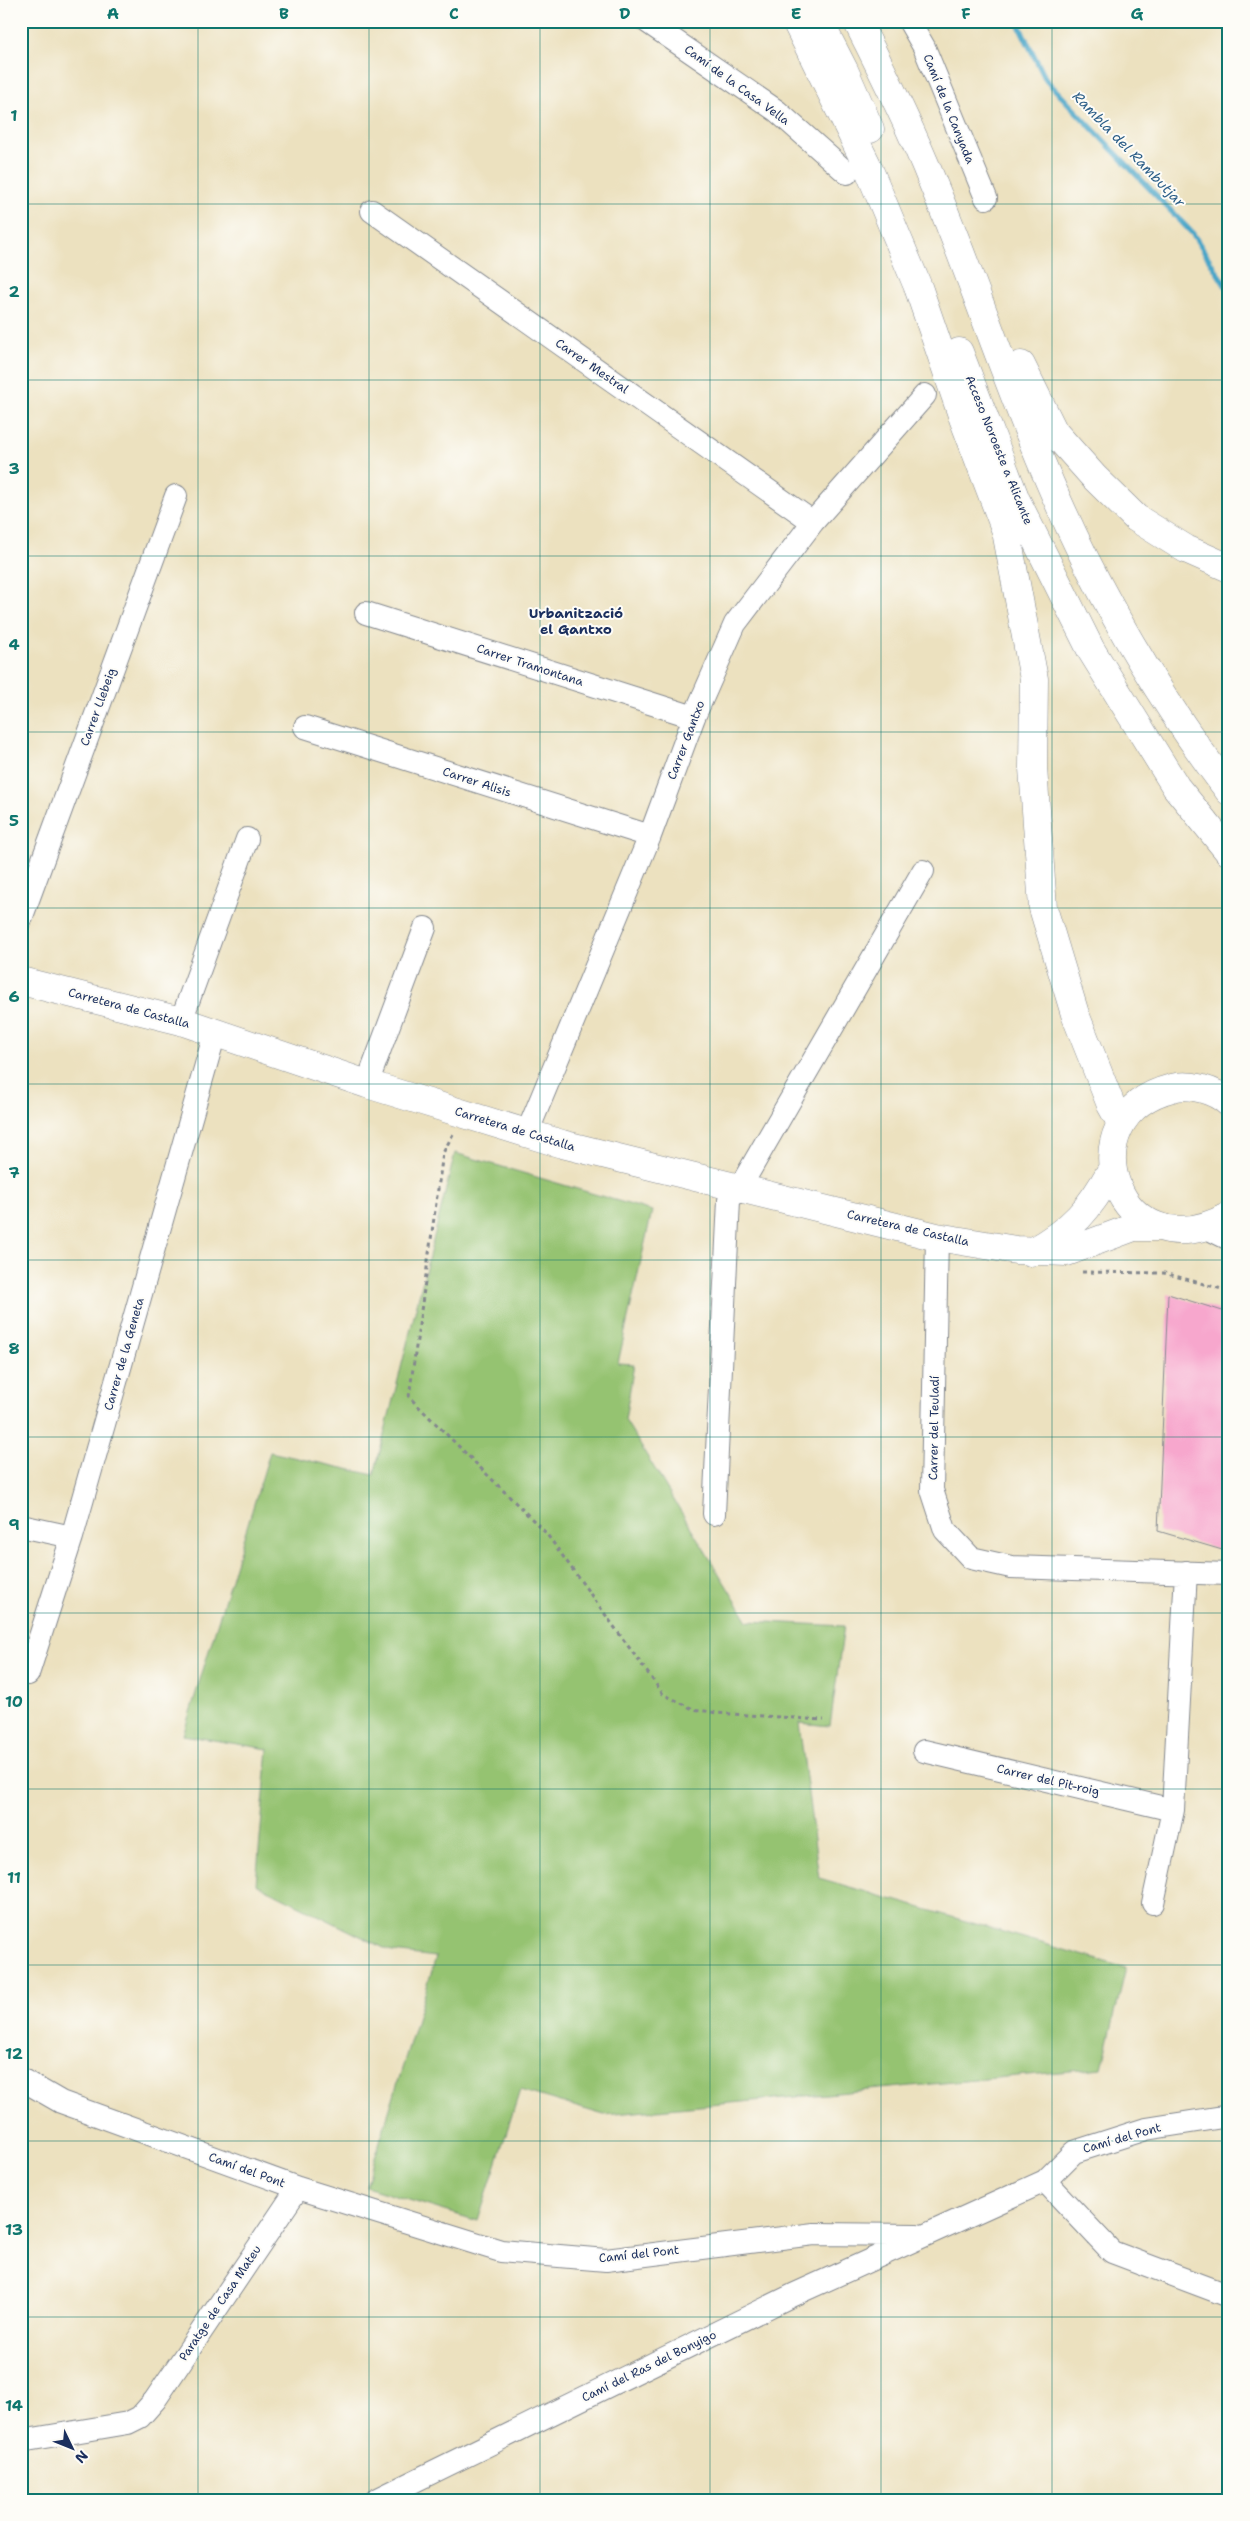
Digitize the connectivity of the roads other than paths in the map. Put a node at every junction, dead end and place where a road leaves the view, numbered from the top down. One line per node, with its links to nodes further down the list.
1 (646, 21): 7 (street, Camí de la Casa Vella)
2 (796, 21): 31 (main road)
3 (818, 21): 20 (main road, Acceso Noroeste a Alicante)
4 (857, 21): 17 (main road)
5 (878, 21): 13 (main road)
6 (910, 21): 8 (street, Camí de la Canyada)
7 (847, 173)
8 (986, 198)
9 (372, 211): 12 (street, Carrer Mestral)
10 (925, 395): 12 (street, Carrer Gantxo)
11 (176, 496): 22 (street, Carrer Llebeig)
12 (813, 522): 15 (street, Carrer Gantxo)
13 (1229, 568)
14 (366, 613): 15 (street, Carrer Tramontana)
15 (694, 717): 18 (street, Carrer Gantxo)
16 (305, 727): 18 (street, Carrer Alisis)
17 (1229, 791)
18 (650, 836): 32 (street, Carrer Gantxo)
19 (247, 839): 25 (street)
20 (1229, 852)
21 (923, 871): 34 (street)
22 (21, 919)
23 (425, 928): 28 (street)
24 (21, 981): 25 (main road, Carretera de Castalla)
25 (181, 1020): 26 (main road, Carretera de Castalla)
26 (215, 1033): 28 (main road, Carretera de Castalla); 41 (street, Carrer de la Geneta)
27 (1229, 1078): 29 (main road)
28 (367, 1084): 32 (main road, Carretera de Castalla)
29 (1201, 1088): 30 (main road); 31 (main road)
30 (1229, 1103)
31 (1121, 1123): 33 (main road)
32 (527, 1133): 34 (main road, Carretera de Castalla)
33 (1112, 1169): 36 (main road); 38 (main road)
34 (740, 1187): 37 (main road, Carretera de Castalla); 39 (street)
35 (1224, 1223): 36 (main road)
36 (1158, 1227): 38 (main road, Carretera de Castalla)
37 (937, 1237): 38 (main road, Carretera de Castalla); 42 (street, Carrer del Teuladí)
38 (1024, 1251)
39 (714, 1514)
40 (21, 1526): 41 (street)
41 (72, 1537): 44 (street, Carrer de la Geneta)
42 (1186, 1572): 43 (street, Carrer del Teuladí); 46 (street)
43 (1229, 1574)
44 (28, 1674)
45 (924, 1750): 46 (street, Carrer del Pit-roig)
46 (1173, 1810): 47 (street)
47 (1153, 1903)
48 (21, 2079): 51 (street, Camí del Pont)
49 (1229, 2116): 50 (street, Camí del Pont)
50 (1045, 2181): 52 (street, Camí del Pont); 53 (street)
51 (298, 2188): 52 (street, Camí del Pont); 54 (street, Paratge de Casa Mateu)
52 (924, 2235): 55 (street, Camí del Ras del Bonyigo)
53 (1229, 2296)
54 (21, 2441)
55 (376, 2500)

